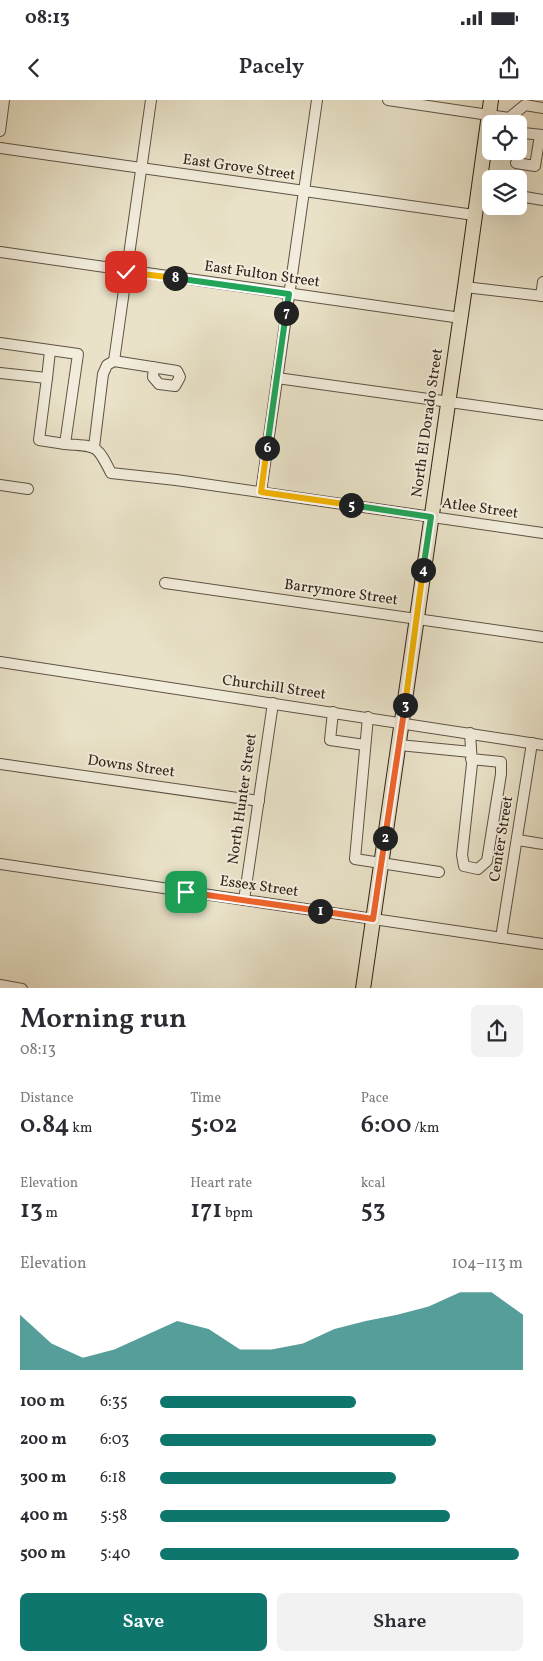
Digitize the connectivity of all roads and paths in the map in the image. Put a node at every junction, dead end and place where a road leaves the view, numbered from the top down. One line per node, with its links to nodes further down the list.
1 (4, 100): 10 (street)
2 (152, 100): 15 (street)
3 (317, 100): 17 (street)
4 (388, 100): 7 (street)
5 (491, 100): 7 (main road, North El Dorado Street)
6 (543, 108): 9 (street)
7 (488, 114): 8 (street); 16 (main road, North El Dorado Street)
8 (491, 115)
9 (517, 115)
10 (0, 131)
11 (527, 133): 12 (street)
12 (542, 135): 14 (street)
13 (0, 148): 15 (street, East Grove Street)
14 (516, 163)
15 (141, 169): 17 (street, East Grove Street); 23 (street)
16 (486, 170)
17 (304, 193): 21 (street, East Grove Street); 26 (street)
18 (482, 196): 21 (main road, North El Dorado Street)
19 (527, 197): 20 (street)
20 (543, 200)
21 (474, 216): 25 (main road, North El Dorado Street)
22 (0, 252): 23 (street, East Fulton Street)
23 (126, 272): 26 (street, East Fulton Street); 31 (street)
24 (543, 282): 27 (street)
25 (466, 287): 27 (street); 28 (main road, North El Dorado Street)
26 (289, 294): 28 (street, East Fulton Street); 35 (street)
27 (542, 296)
28 (460, 318): 36 (main road, North El Dorado Street)
29 (0, 343): 30 (street)
30 (50, 351): 34 (street); 38 (street)
31 (114, 361): 32 (street); 39 (street)
32 (154, 367)
33 (0, 373): 34 (street)
34 (47, 378): 38 (street)
35 (277, 378): 36 (street); 42 (street)
36 (448, 401): 37 (street); 43 (main road, North El Dorado Street)
37 (543, 415)
38 (65, 444): 39 (street)
39 (94, 447): 42 (street, Atlee Street)
40 (0, 485): 41 (street)
41 (28, 489)
42 (261, 492): 43 (street, Atlee Street)
43 (431, 517): 44 (street, Atlee Street); 46 (main road, North El Dorado Street)
44 (543, 533)
45 (165, 583): 46 (street, Barrymore Street)
46 (416, 619): 47 (street, Barrymore Street); 52 (main road, North El Dorado Street)
47 (543, 637)
48 (0, 662): 49 (street, Churchill Street)
49 (273, 703): 50 (street, Churchill Street); 60 (street, North Hunter Street)
50 (333, 712): 51 (street, Churchill Street); 55 (street)
51 (368, 717): 52 (street, Churchill Street); 55 (street)
52 (402, 722): 53 (street, Churchill Street); 56 (main road, North El Dorado Street)
53 (470, 733): 54 (street, Churchill Street); 58 (street)
54 (532, 743): 57 (street, Churchill Street); 61 (street, Center Street)
55 (365, 745): 64 (street)
56 (399, 745): 58 (street); 64 (main road, North El Dorado Street)
57 (543, 745)
58 (471, 755): 58 (street)
59 (0, 764): 60 (street, Downs Street)
60 (258, 801): 66 (street, North Hunter Street)
61 (518, 840): 62 (street); 68 (street, Center Street)
62 (543, 844)
63 (0, 864): 66 (street, Essex Street)
64 (381, 864): 65 (street); 67 (main road, North El Dorado Street)
65 (439, 872)
66 (244, 900): 67 (street, Essex Street)
67 (373, 919): 68 (street, Essex Street); 72 (main road, North El Dorado Street)
68 (502, 938): 69 (street, Essex Street)
69 (543, 944)
70 (0, 985): 71 (street)
71 (22, 988)
72 (362, 988)

